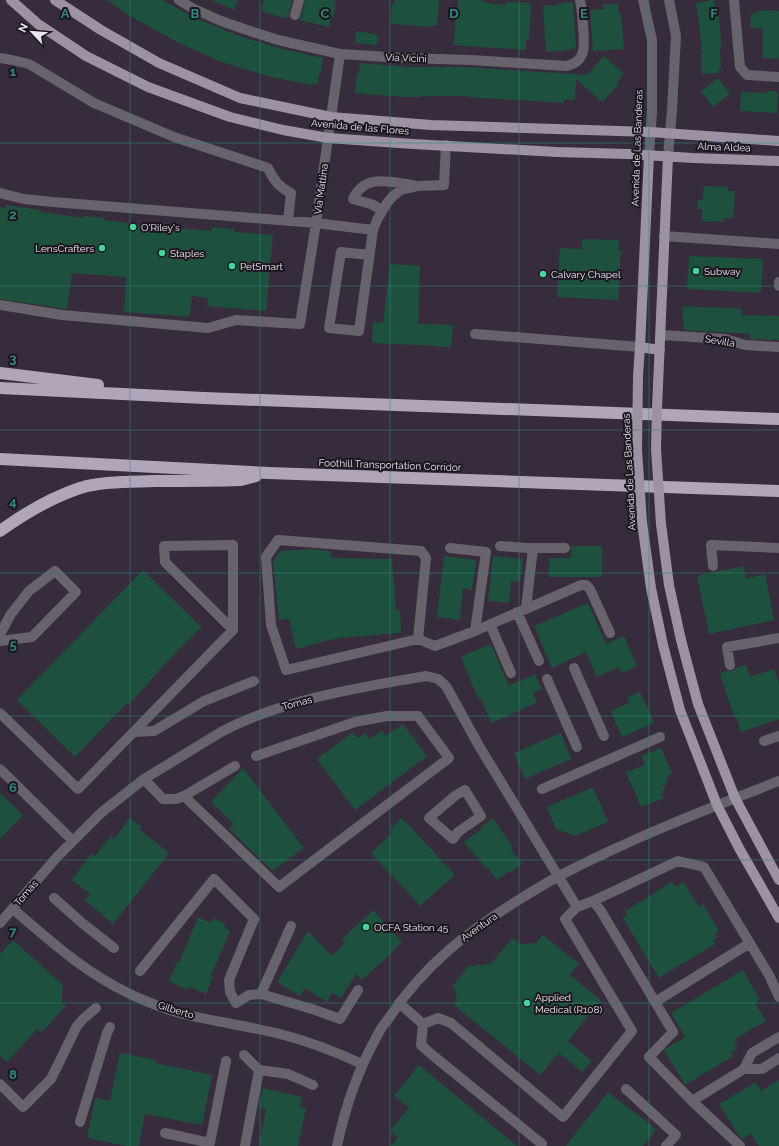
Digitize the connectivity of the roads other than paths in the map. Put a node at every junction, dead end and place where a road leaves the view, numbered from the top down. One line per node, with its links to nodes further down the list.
1 (11, 0): 16 (main road, Avenida de las Flores)
2 (55, 0): 13 (main road, Avenida de las Flores)
3 (179, 0): 10 (street, Via Vicini)
4 (299, 0): 9 (street)
5 (580, 0): 10 (street, Via Vicini)
6 (643, 0): 14 (street, Avenida de Las Banderas)
7 (669, 0): 15 (street)
8 (734, 0): 12 (street)
9 (295, 15)
10 (340, 54): 13 (street, Via Mattina)
11 (0, 58): 25 (street)
12 (779, 77)
13 (331, 117): 14 (main road, Avenida de las Flores); 16 (street, Via Mattina)
14 (650, 132): 15 (main road, Avenida de las Flores); 19 (street, Avenida de Las Banderas)
15 (670, 134): 17 (main road, Alma Aldea); 20 (street)
16 (328, 138): 18 (main road, Avenida de las Flores); 26 (street, Via Mattina)
17 (779, 141)
18 (446, 145): 19 (main road, Avenida de las Flores); 22 (street)
19 (649, 155): 20 (main road, Avenida de las Flores); 37 (main road, Avenida de Las Banderas)
20 (668, 156): 21 (main road, Alma Aldea); 28 (main road)
21 (779, 161)
22 (418, 186): 24 (street); 24 (street)
23 (0, 193): 25 (street)
24 (382, 210): 27 (street)
25 (288, 221): 26 (street)
26 (316, 223): 27 (street); 33 (street, Via Mattina)
27 (373, 230): 30 (street)
28 (664, 236): 29 (street); 35 (main road)
29 (779, 244)
30 (369, 254): 30 (street)
31 (779, 282): 32 (street)
32 (779, 286)
33 (0, 305)
34 (474, 334): 37 (street)
35 (660, 335): 36 (street, Sevilla); 38 (main road)
36 (779, 347)
37 (640, 348): 38 (main road); 83 (main road, Avenida de Las Banderas, bridge)
38 (660, 350): 82 (main road, bridge)
39 (0, 373): 41 (highway)
40 (0, 388): 41 (highway)
41 (204, 398): 42 (highway)
42 (779, 419)
43 (0, 459): 44 (highway, Foothill Transportation Corridor)
44 (269, 473): 45 (highway, Foothill Transportation Corridor); 46 (highway)
45 (779, 491)
46 (0, 531)
47 (500, 546): 49 (street)
48 (450, 548): 56 (street)
49 (533, 548): 50 (street); 53 (street)
50 (565, 548)
51 (779, 548): 52 (street)
52 (713, 566)
53 (521, 610): 54 (street); 57 (street); 62 (street)
54 (490, 624): 56 (street); 65 (street)
55 (233, 630): 55 (street); 69 (street)
56 (476, 631): 60 (street)
57 (610, 633)
58 (0, 634): 61 (street)
59 (779, 638): 63 (street)
60 (418, 640): 60 (street)
61 (0, 641)
62 (539, 661)
63 (730, 665)
64 (574, 668): 70 (street)
65 (511, 673)
66 (547, 679): 74 (street)
67 (254, 681): 69 (street)
68 (0, 712): 69 (street)
69 (134, 732)
70 (604, 736)
71 (779, 736): 73 (street)
72 (660, 737): 80 (street)
73 (764, 741)
74 (577, 747)
75 (256, 756): 81 (street)
76 (235, 766): 81 (street)
77 (0, 769): 85 (street)
78 (144, 779): 81 (street); 85 (street, Tomas); 86 (street, Tomas)
79 (779, 781): 82 (street, Aventura)
80 (542, 789)
81 (184, 796)
82 (735, 798): 83 (street, Aventura); 87 (main road)
83 (718, 805): 86 (street, Aventura); 92 (main road, Avenida de Las Banderas)
84 (481, 816): 84 (street)
85 (73, 841): 91 (street, Tomas)
86 (558, 876): 90 (street, Tomas); 102 (street, Aventura)
87 (779, 880)
88 (54, 898): 96 (street)
89 (593, 901): 90 (street); 95 (street); 101 (street)
90 (576, 907): 104 (street)
91 (13, 908): 93 (street, Tomas); 110 (street, Gilberto)
92 (779, 918)
93 (0, 923)
94 (291, 926): 99 (street)
95 (750, 943): 100 (street); 101 (street)
96 (114, 948)
97 (140, 971): 99 (street)
98 (358, 990): 99 (street)
99 (261, 994)
100 (779, 997)
101 (655, 1002): 116 (street)
102 (399, 1003): 104 (street); 110 (street, Aventura)
103 (96, 1008): 113 (street)
104 (423, 1024): 121 (street)
105 (110, 1027): 117 (street)
106 (779, 1037): 111 (street)
107 (244, 1055): 112 (street)
108 (779, 1058): 111 (street)
109 (226, 1061): 118 (street)
110 (362, 1064): 120 (street, Aventura)
111 (744, 1069): 116 (street)
112 (259, 1070): 114 (street); 119 (street)
113 (0, 1084)
114 (313, 1085)
115 (626, 1089): 122 (street)
116 (692, 1101): 123 (street)
117 (80, 1122)
118 (166, 1133)
119 (245, 1146)
120 (337, 1146)
121 (541, 1146)
122 (666, 1146)
123 (740, 1146)

